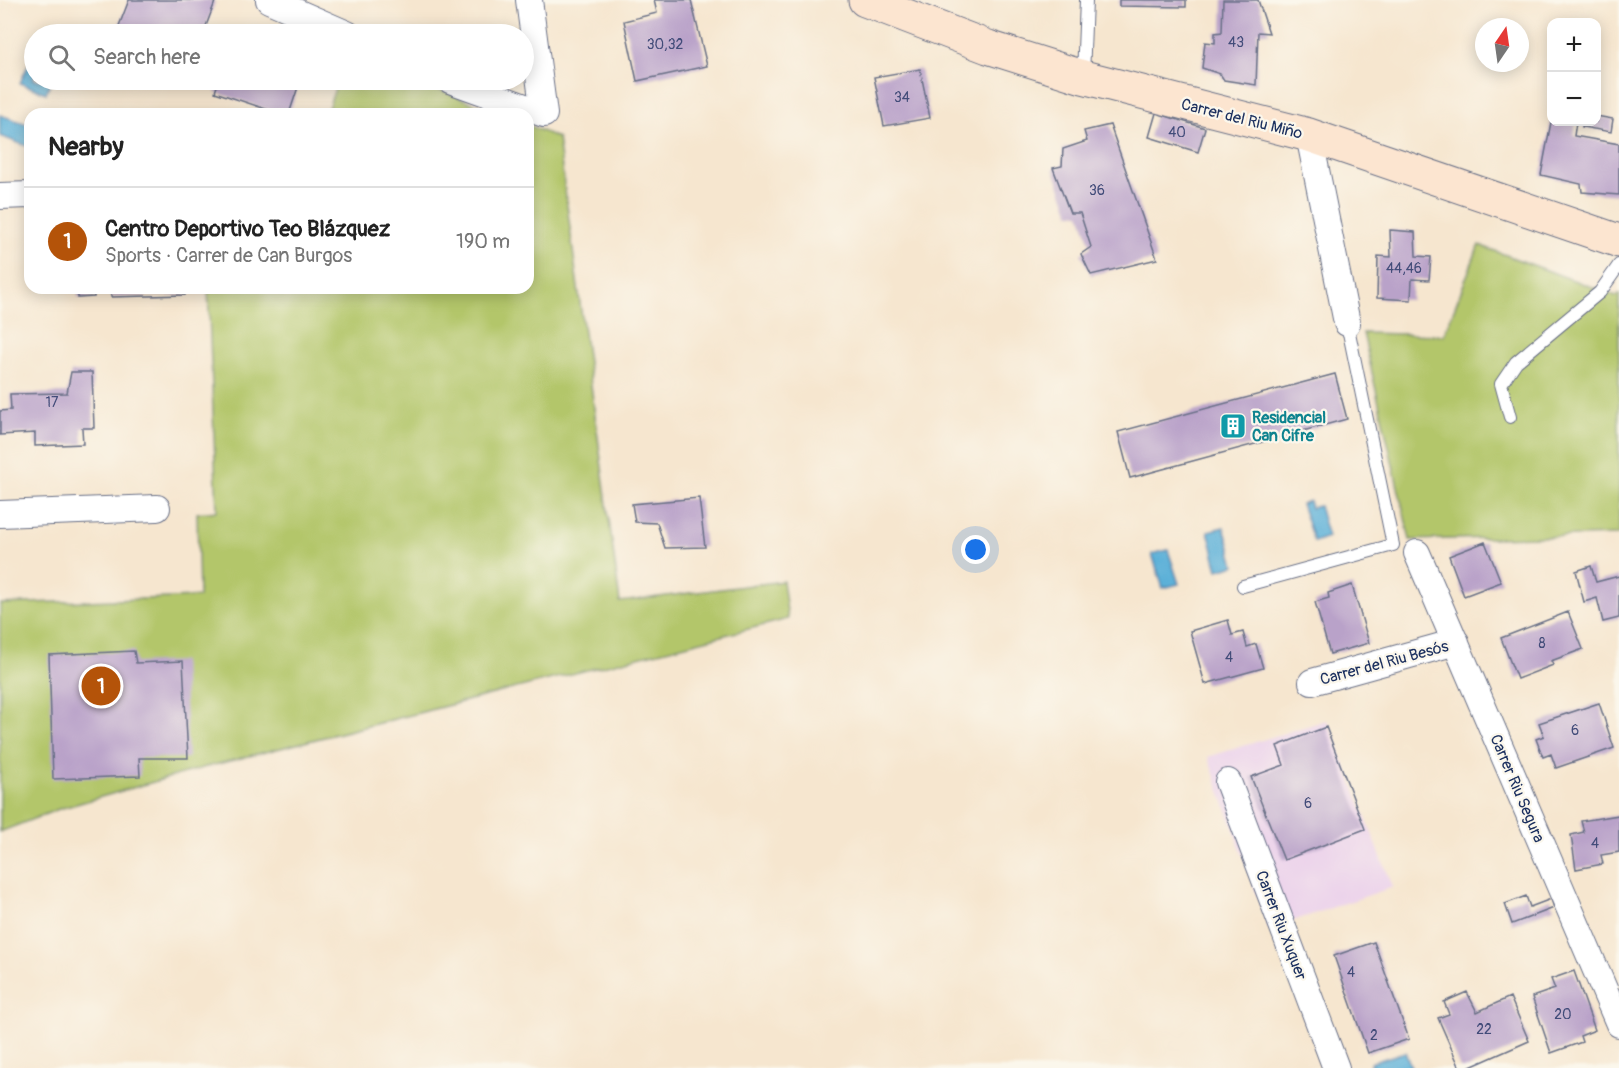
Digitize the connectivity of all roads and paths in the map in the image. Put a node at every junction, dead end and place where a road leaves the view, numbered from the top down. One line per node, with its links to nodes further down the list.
1 (269, 0): 5 (street)
2 (530, 0): 6 (street)
3 (865, 0): 8 (street, Carrer del Riu Miño)
4 (1086, 0): 8 (lane)
5 (324, 24)
6 (533, 24)
7 (534, 33): 11 (street)
8 (1083, 77): 12 (street, Carrer del Riu Miño)
9 (478, 90): 10 (street)
10 (527, 108)
11 (534, 110)
12 (1310, 135): 15 (street, Carrer del Riu Miño); 17 (street)
13 (24, 195): 14 (street)
14 (0, 196)
15 (1619, 241)
16 (1619, 265): 18 (lane)
17 (1347, 323): 22 (lane)
18 (1510, 417)
19 (157, 508): 20 (street)
20 (0, 514)
21 (1418, 553): 23 (street, Carrer Riu Segura)
22 (1244, 585)
23 (1456, 642): 24 (street, Carrer del Riu Besós); 26 (street, Carrer Riu Segura)
24 (1312, 682)
25 (1228, 782): 27 (street, Carrer Riu Xuquer)
26 (1619, 1024)
27 (1336, 1068)

